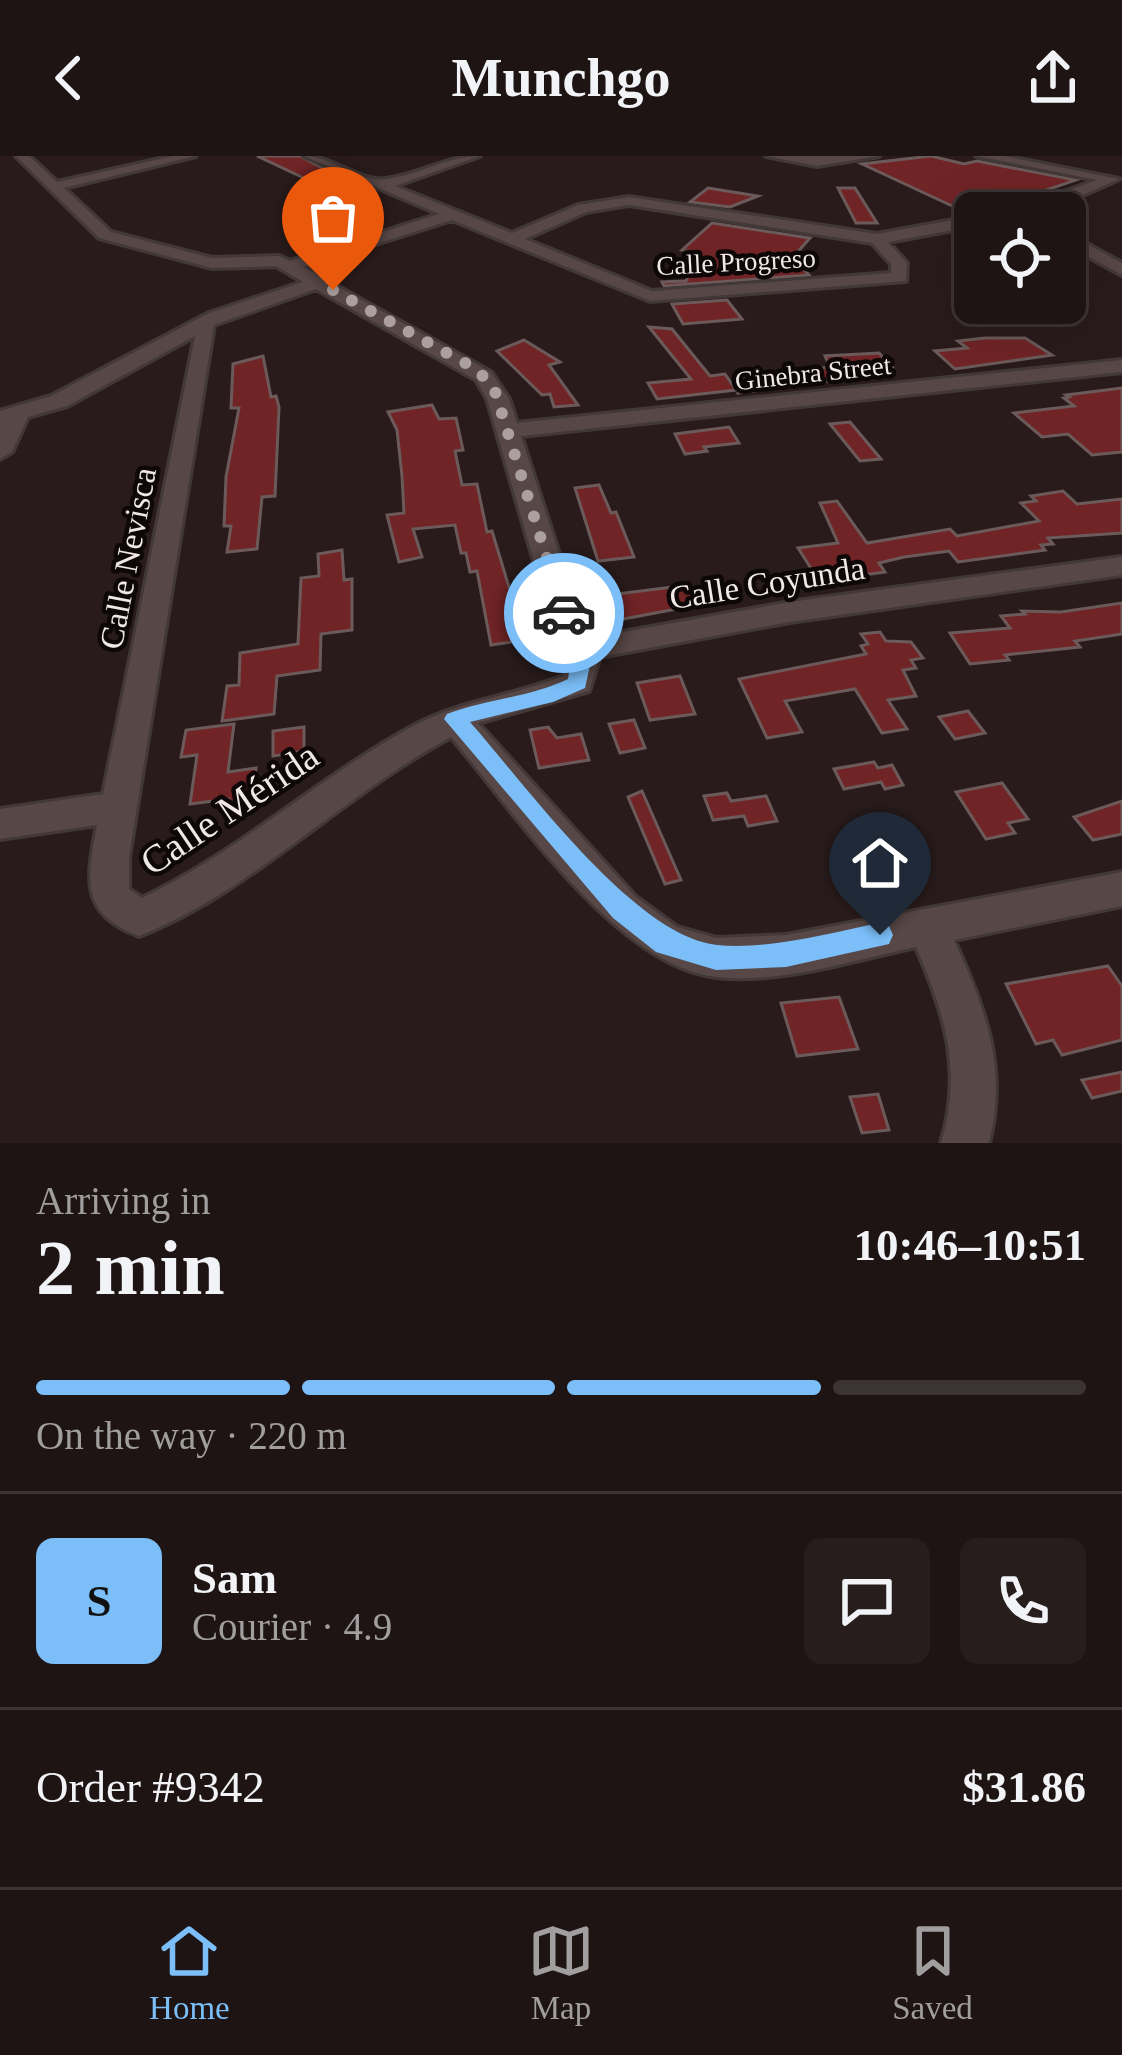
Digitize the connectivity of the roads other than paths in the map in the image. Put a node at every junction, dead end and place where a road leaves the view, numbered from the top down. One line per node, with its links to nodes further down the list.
1 (190, 156): 11 (street)
2 (310, 156): 10 (street, Calle Progreso)
3 (474, 156): 10 (street)
4 (772, 156): 5 (street)
5 (873, 156)
6 (982, 156): 7 (street)
7 (1017, 159): 9 (street)
8 (22, 162): 11 (street)
9 (1117, 178): 12 (street)
10 (383, 185): 13 (street, Calle Progreso)
11 (52, 187): 18 (street)
12 (1082, 192)
13 (452, 215): 16 (street, Calle Progreso); 18 (street)
14 (954, 225): 15 (street)
15 (877, 239): 16 (street); 16 (street, Calle Progreso)
16 (510, 240)
17 (1086, 249): 19 (street)
18 (290, 266): 20 (street)
19 (1122, 270)
20 (319, 282): 21 (street); 24 (street)
21 (205, 322): 23 (street); 29 (street, Calle Nevisca)
22 (1122, 366): 24 (street, Ginebra Street)
23 (10, 415): 25 (street)
24 (509, 431): 27 (street)
25 (0, 452)
26 (1122, 566): 27 (street, Calle Coyunda)
27 (592, 648): 28 (street)
28 (455, 719): 29 (street, Calle Mérida); 32 (street)
29 (117, 807): 30 (street, Calle Mérida)
30 (0, 824)
31 (1122, 889): 32 (street)
32 (927, 926): 33 (street)
33 (965, 1143)

